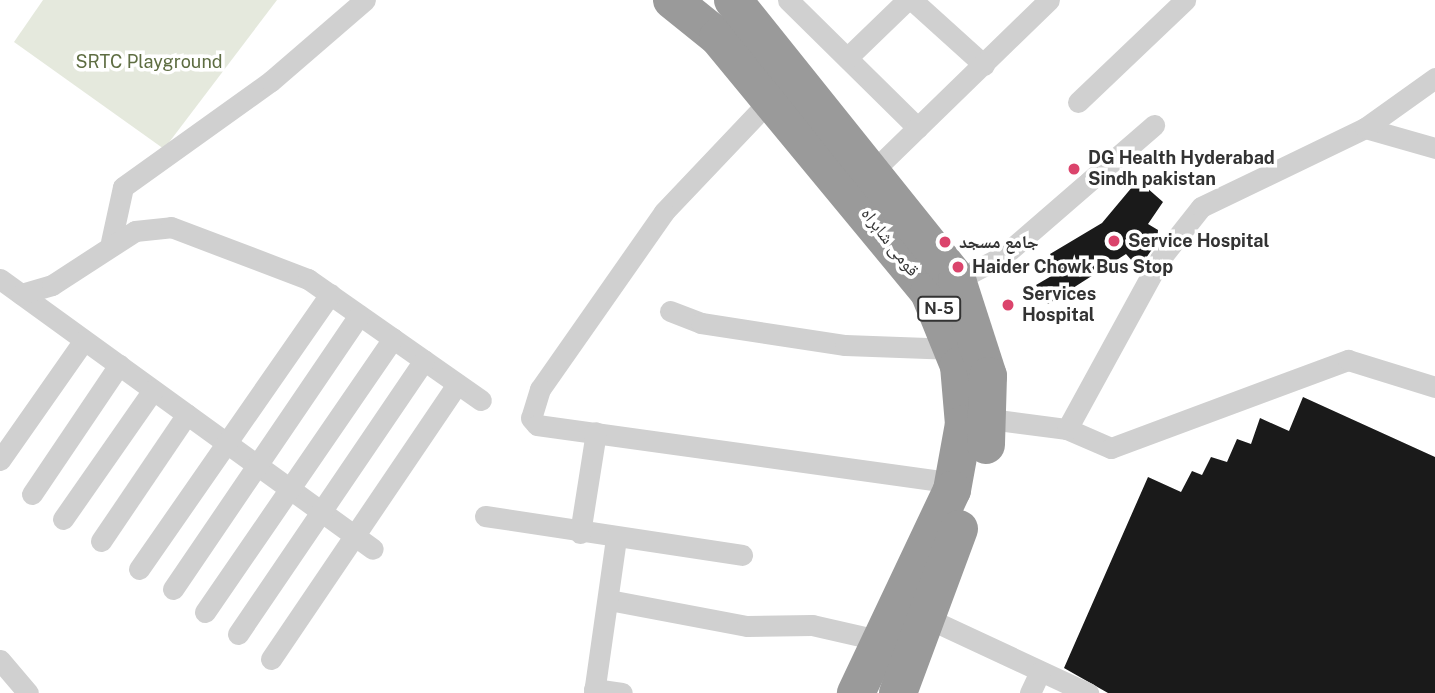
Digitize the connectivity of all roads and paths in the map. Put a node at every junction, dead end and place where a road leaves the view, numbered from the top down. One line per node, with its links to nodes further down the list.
1 (365, 0): 18 (street)
2 (672, 0): 11 (highway, قومی شاہراہ / N-5)
3 (788, 0): 8 (street)
4 (909, 0): 8 (street); 9 (street)
5 (1049, 0): 9 (street)
6 (1172, 4): 12 (street)
7 (744, 5): 17 (highway, قومی شاہراہ / N-5)
8 (848, 57): 14 (street)
9 (984, 65): 14 (street)
10 (1435, 78): 15 (street)
11 (772, 98): 25 (highway, قومی شاہراہ / N-5); 37 (street)
12 (1078, 102)
13 (1154, 125): 20 (street)
14 (918, 128): 17 (street)
15 (1365, 128): 16 (street); 36 (street)
16 (1435, 148)
17 (874, 170): 20 (highway, قومی شاہراہ / N-5)
18 (111, 242): 21 (street); 22 (street)
19 (0, 279): 21 (street)
20 (957, 280): 25 (highway, قومی شاہراہ / N-5)
21 (21, 294): 27 (street)
22 (330, 294): 24 (street); 38 (street)
23 (670, 311): 25 (street)
24 (359, 315): 26 (street); 40 (street)
25 (959, 334): 35 (highway, قومی شاہراہ / N-5); 41 (highway, قومی شاہراہ / N-5)
26 (393, 338): 28 (street); 42 (street)
27 (84, 340): 29 (street); 39 (street)
28 (424, 360): 30 (street); 44 (street)
29 (119, 365): 32 (street); 43 (street)
30 (457, 384): 33 (street); 48 (street)
31 (1435, 387): 36 (street)
32 (153, 390): 34 (street); 46 (street)
33 (481, 400)
34 (187, 414): 38 (street); 50 (street)
35 (990, 419): 36 (street); 57 (highway, قومی شاہراہ / N-5)
36 (1067, 429)
37 (596, 432): 41 (street); 47 (street)
38 (228, 444): 40 (street); 53 (street)
39 (0, 460)
40 (257, 465): 42 (street); 54 (street)
41 (953, 483): 59 (highway, قومی شاہراہ / N-5)
42 (290, 489): 44 (street); 56 (street)
43 (32, 494)
44 (322, 512): 48 (street); 58 (street)
45 (485, 516): 47 (street)
46 (63, 519)
47 (580, 533): 49 (street)
48 (355, 536): 51 (street); 60 (street)
49 (616, 538): 52 (street); 55 (street)
50 (101, 541)
51 (373, 549)
52 (742, 555)
53 (139, 569)
54 (173, 589)
55 (609, 600): 59 (street); 63 (street)
56 (205, 612)
57 (927, 618): 62 (street); 67 (highway, قومی شاہراہ / N-5)
58 (238, 634)
59 (882, 641): 66 (highway, قومی شاہراہ / N-5)
60 (271, 659)
61 (0, 660): 64 (street)
62 (1040, 672): 68 (street); 69 (street)
63 (594, 691): 65 (street)
64 (28, 693)
65 (622, 693)
66 (856, 693)
67 (898, 693)
68 (1030, 693)
69 (1088, 693)

